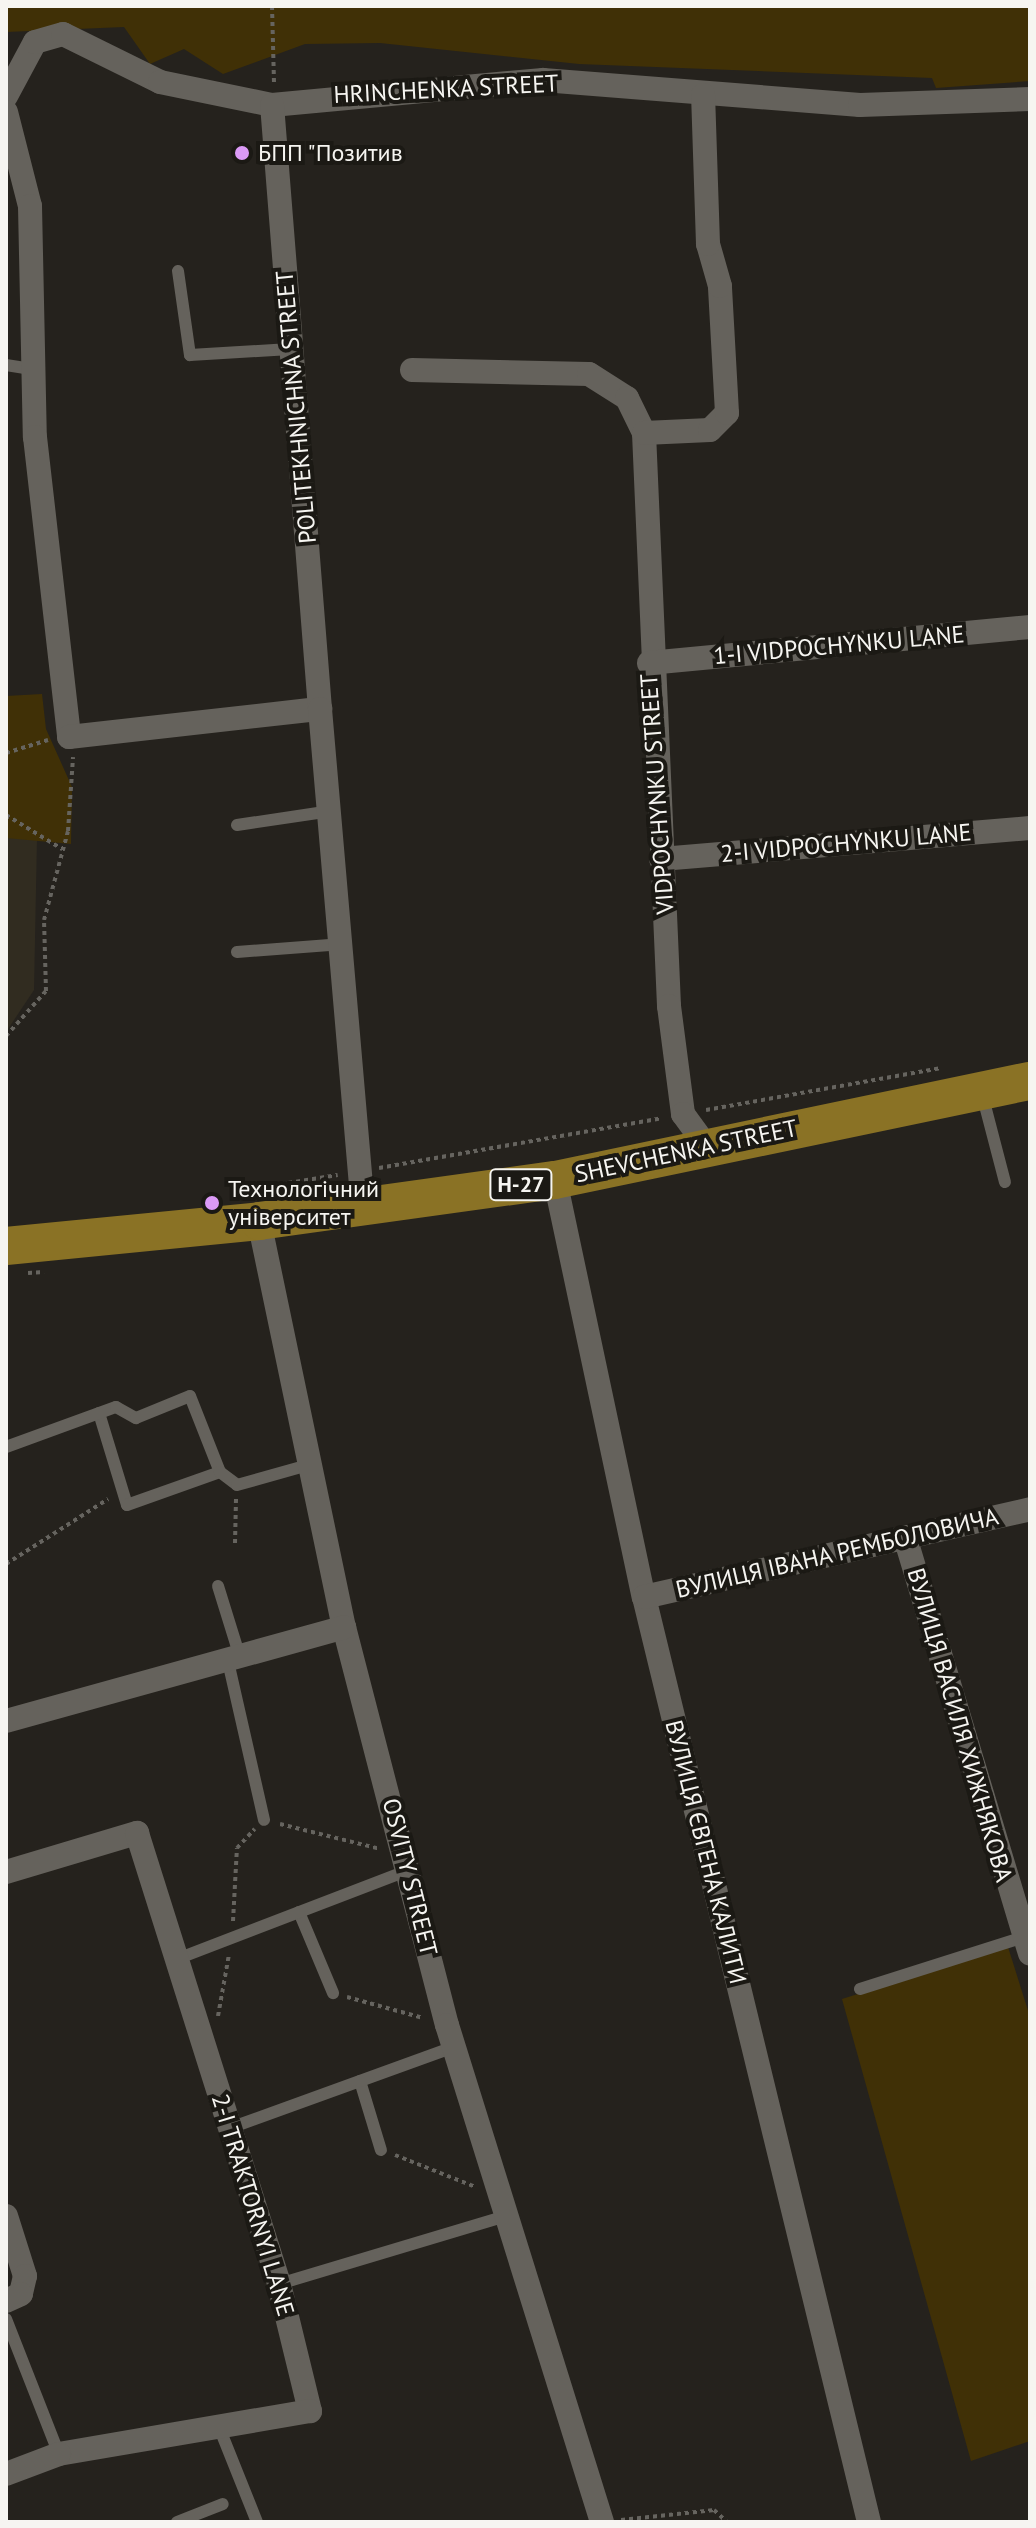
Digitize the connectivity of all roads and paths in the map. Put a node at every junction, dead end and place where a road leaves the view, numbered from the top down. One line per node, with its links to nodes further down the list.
1 (272, 6): 5 (path)
2 (703, 95): 4 (street, HRINCHENKA STREET); 5 (street, HRINCHENKA STREET); 11 (street)
3 (6, 96): 5 (street, HRINCHENKA STREET)
4 (1030, 99)
5 (272, 105): 8 (street, POLITEKHNICHNA STREET)
6 (6, 112): 9 (street)
7 (178, 271): 8 (lane)
8 (290, 349): 14 (street, POLITEKHNICHNA STREET)
9 (18, 367): 15 (street)
10 (412, 370): 11 (street, VIDPOCHYNKU STREET)
11 (644, 433): 13 (street, VIDPOCHYNKU STREET)
12 (1030, 627): 13 (street, 1-I VIDPOCHYNKU LANE)
13 (649, 663): 22 (street, VIDPOCHYNKU STREET)
14 (320, 709): 15 (street); 17 (street, POLITEKHNICHNA STREET)
15 (69, 737): 16 (path); 21 (path)
16 (6, 753)
17 (331, 811): 19 (lane); 23 (street, POLITEKHNICHNA STREET)
18 (6, 815): 21 (path)
19 (237, 825)
20 (1030, 828): 22 (street, 2-I VIDPOCHYNKU LANE)
21 (63, 850): 25 (path)
22 (661, 859): 28 (street, VIDPOCHYNKU STREET)
23 (343, 944): 24 (lane); 30 (street, POLITEKHNICHNA STREET)
24 (237, 952)
25 (6, 1036)
26 (968, 1078): 27 (main road, SHEVCHENKA STREET / Н-27); 28 (path); 29 (main road, SHEVCHENKA STREET / Н-27); 32 (lane)
27 (1030, 1081)
28 (683, 1114): 29 (street); 30 (path)
29 (706, 1146): 31 (main road, SHEVCHENKA STREET / Н-27)
30 (357, 1171): 33 (path); 34 (street, POLITEKHNICHNA STREET)
31 (555, 1180): 34 (main road, SHEVCHENKA STREET / Н-27); 48 (street, ВУЛИЦЯ ЄВГЕНА КАЛИТИ)
32 (1005, 1182)
33 (228, 1193)
34 (363, 1209): 35 (main road, SHEVCHENKA STREET / Н-27)
35 (259, 1221): 36 (main road, SHEVCHENKA STREET / Н-27); 39 (street, OSVITY STREET)
36 (6, 1246)
37 (99, 1413): 38 (lane); 40 (lane); 42 (lane)
38 (6, 1447)
39 (308, 1465): 41 (lane); 49 (street, OSVITY STREET)
40 (220, 1472): 41 (lane); 42 (lane)
41 (237, 1485): 45 (path)
42 (122, 1490): 46 (path)
43 (1030, 1509): 44 (street, ВУЛИЦЯ ІВАНА РЕМБОЛОВИЧА)
44 (905, 1537): 48 (street, ВУЛИЦЯ ІВАНА РЕМБОЛОВИЧА); 57 (street, ВУЛИЦЯ ВАСИЛЯ ХИЖНЯКОВА)
45 (235, 1543)
46 (6, 1564)
47 (218, 1586): 50 (lane)
48 (644, 1597): 80 (street, ВУЛИЦЯ ЄВГЕНА КАЛИТИ)
49 (344, 1627): 50 (street); 53 (street, OSVITY STREET)
50 (233, 1655): 51 (street); 52 (lane)
51 (6, 1721)
52 (264, 1820): 53 (path); 56 (path)
53 (407, 1863): 55 (lane); 62 (street, OSVITY STREET)
54 (6, 1872): 58 (street, 2-I TRAKTORNYI LANE)
55 (299, 1912): 56 (lane); 60 (lane)
56 (232, 1938): 58 (lane); 61 (path)
57 (1027, 1954): 59 (lane)
58 (177, 1959): 64 (street, 2-I TRAKTORNYI LANE)
59 (860, 1989)
60 (333, 1993): 62 (path)
61 (217, 2022)
62 (451, 2036): 63 (lane); 66 (street, OSVITY STREET)
63 (360, 2081): 64 (lane); 65 (lane)
64 (230, 2128): 68 (street, 2-I TRAKTORNYI LANE)
65 (381, 2150): 66 (path)
66 (503, 2207): 68 (lane); 77 (street, OSVITY STREET)
67 (6, 2216): 69 (street)
68 (279, 2284): 71 (street, 2-I TRAKTORNYI LANE)
69 (6, 2301)
70 (6, 2319): 72 (lane)
71 (219, 2427): 72 (street, 2-I TRAKTORNYI LANE); 76 (lane)
72 (59, 2454): 73 (street, 2-I TRAKTORNYI LANE)
73 (6, 2474)
74 (223, 2504): 75 (lane)
75 (177, 2522)
76 (257, 2522)
77 (602, 2522)
78 (611, 2522): 79 (path)
79 (727, 2522)
80 (869, 2522)

